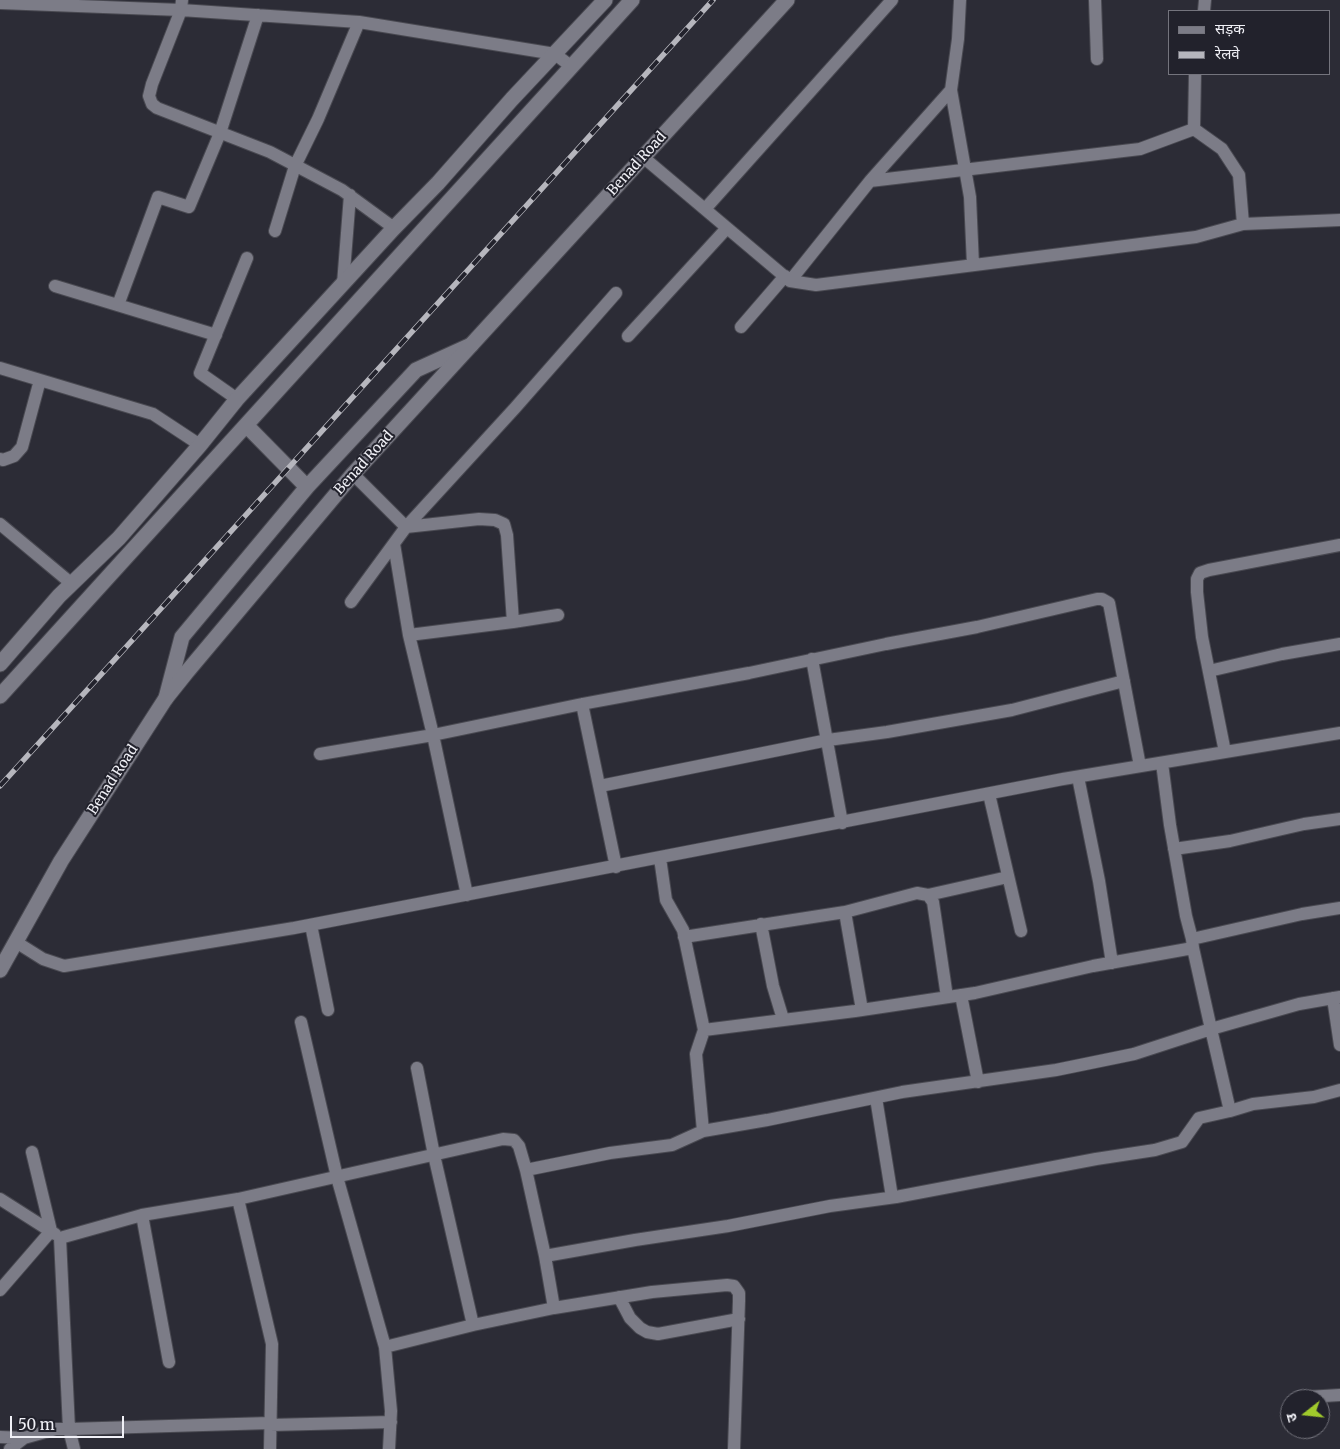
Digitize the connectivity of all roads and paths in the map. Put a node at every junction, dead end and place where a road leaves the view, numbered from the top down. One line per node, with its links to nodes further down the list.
1 (605, 0): 11 (street)
2 (632, 0): 13 (street)
3 (787, 0): 18 (street, Benad Road)
4 (892, 0): 23 (street)
5 (960, 0): 15 (street)
6 (1095, 0): 12 (street)
7 (0, 3): 8 (street)
8 (181, 5): 9 (street); 17 (street)
9 (258, 15): 10 (street); 17 (street)
10 (359, 22): 11 (street); 19 (street)
11 (556, 54): 13 (street); 26 (street)
12 (1097, 59)
13 (572, 67): 43 (street)
14 (1195, 75): 16 (street)
15 (951, 90): 20 (street); 21 (street)
16 (1194, 129): 20 (street); 25 (street)
17 (220, 133): 19 (street); 35 (street)
18 (643, 157): 23 (street); 39 (street, Benad Road)
19 (295, 166): 22 (street); 28 (street)
20 (965, 170): 21 (street); 30 (street)
21 (870, 181): 31 (street)
22 (350, 196): 26 (street); 32 (street)
23 (705, 209): 27 (street)
24 (1340, 220): 25 (street)
25 (1243, 224): 30 (street)
26 (394, 228): 32 (street)
27 (727, 228): 31 (street); 38 (street)
28 (275, 231)
29 (247, 258): 37 (street)
30 (973, 265): 31 (street)
31 (787, 279): 36 (street)
32 (342, 284): 42 (street)
33 (55, 286): 35 (street)
34 (616, 293): 49 (street)
35 (118, 305): 37 (street)
36 (741, 327)
37 (216, 335): 42 (street)
38 (628, 336)
39 (472, 345): 46 (street, Benad Road); 47 (street)
40 (0, 368): 41 (street)
41 (40, 380): 44 (street); 45 (street)
42 (237, 399): 44 (street)
43 (246, 425): 47 (street); 62 (street)
44 (200, 445): 52 (street)
45 (0, 459)
46 (353, 474): 49 (street); 63 (street, Benad Road)
47 (307, 487): 63 (street)
48 (0, 524): 52 (street)
49 (406, 526): 50 (street); 55 (street)
50 (394, 544): 53 (street); 56 (street)
51 (1340, 545): 60 (street)
52 (72, 584): 58 (street)
53 (351, 602)
54 (558, 615): 55 (street)
55 (513, 622): 56 (street)
56 (409, 635): 66 (street)
57 (1340, 644): 60 (street)
58 (2, 657)
59 (812, 659): 61 (street); 64 (street); 67 (street)
60 (1209, 671): 68 (street)
61 (1124, 681): 67 (street); 71 (street)
62 (0, 696)
63 (166, 698): 89 (street, Benad Road)
64 (582, 704): 66 (street); 73 (street)
65 (1340, 733): 68 (street)
66 (433, 735): 69 (street); 81 (street)
67 (828, 740): 73 (street); 76 (street)
68 (1224, 752): 70 (street)
69 (320, 754)
70 (1162, 763): 71 (street); 77 (street)
71 (1140, 766): 72 (street)
72 (1078, 777): 74 (street); 91 (street)
73 (600, 786): 79 (street)
74 (989, 794): 76 (street); 80 (street)
75 (1340, 819): 77 (street)
76 (842, 823): 78 (street)
77 (1174, 849): 90 (street)
78 (660, 858): 79 (street); 88 (street)
79 (616, 866): 81 (street)
80 (1008, 876): 82 (street); 87 (street)
81 (467, 895): 86 (street)
82 (928, 895): 84 (street); 94 (street)
83 (1340, 908): 90 (street)
84 (845, 912): 85 (street); 97 (street)
85 (761, 924): 88 (street); 98 (street)
86 (312, 925): 89 (street); 96 (street)
87 (1021, 930)
88 (684, 937): 100 (street)
89 (16, 942): 92 (street, Benad Road)
90 (1192, 944): 91 (street); 101 (street)
91 (1112, 962): 93 (street)
92 (0, 970)
93 (961, 995): 94 (street); 104 (street)
94 (947, 997): 97 (street)
95 (1337, 997): 101 (street); 102 (street)
96 (328, 1010)
97 (862, 1010): 98 (street)
98 (783, 1019): 100 (street)
99 (301, 1022): 112 (street)
100 (704, 1030): 108 (street)
101 (1211, 1030): 104 (street); 107 (street)
102 (1340, 1045)
103 (417, 1068): 110 (street)
104 (978, 1082): 106 (street)
105 (1340, 1090): 107 (street)
106 (876, 1098): 108 (street); 113 (street)
107 (1230, 1111): 113 (street)
108 (703, 1131): 111 (street)
109 (32, 1152): 117 (street)
110 (434, 1155): 111 (street); 112 (street); 123 (street)
111 (526, 1170): 118 (street)
112 (337, 1177): 115 (street); 124 (street)
113 (892, 1197): 118 (street)
114 (0, 1199): 117 (street)
115 (238, 1199): 116 (street); 127 (street)
116 (142, 1215): 117 (street); 125 (street)
117 (55, 1235): 119 (street); 128 (street)
118 (545, 1256): 121 (street)
119 (0, 1290)
120 (619, 1298): 121 (street); 122 (street); 122 (street)
121 (554, 1308): 123 (street)
122 (739, 1319): 135 (street)
123 (473, 1325): 124 (street)
124 (385, 1347): 126 (street)
125 (169, 1362)
126 (391, 1422): 127 (street); 134 (street)
127 (270, 1424): 128 (street); 133 (street)
128 (69, 1429): 130 (street); 132 (street)
129 (0, 1437): 130 (street)
130 (24, 1438): 131 (street)
131 (10, 1449)
132 (74, 1449)
133 (270, 1449)
134 (389, 1449)
135 (734, 1449)

